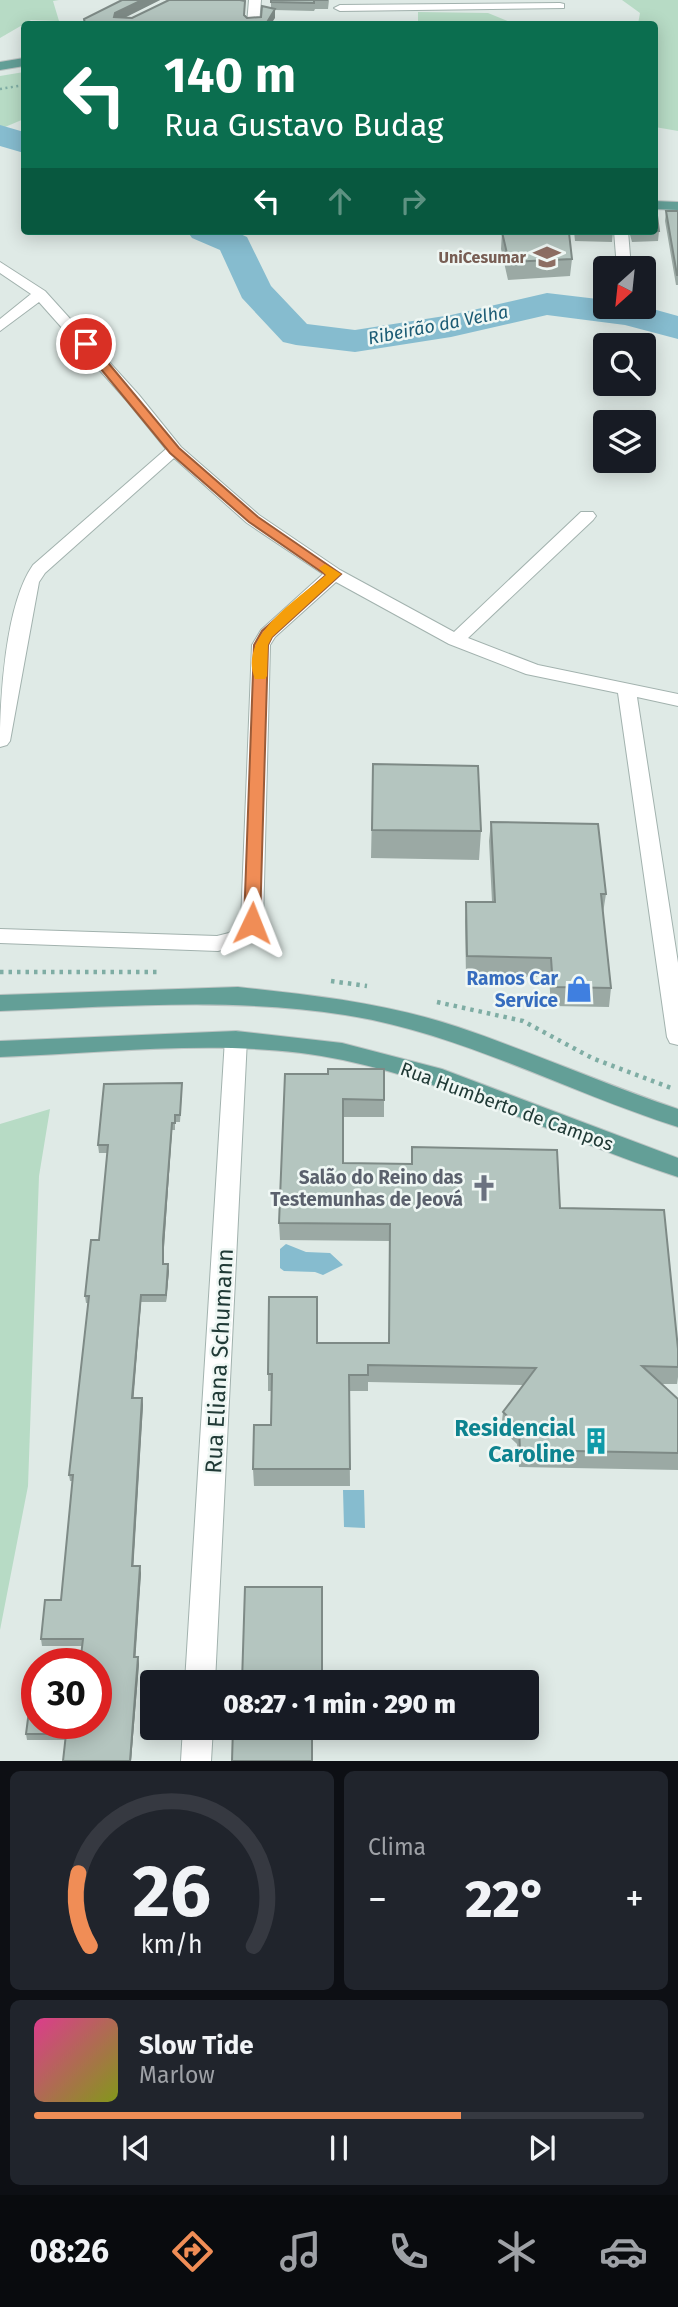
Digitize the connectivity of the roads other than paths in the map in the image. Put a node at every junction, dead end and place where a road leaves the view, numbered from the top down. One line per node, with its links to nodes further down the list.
1 (255, 0): 5 (street)
2 (402, 4): 3 (street); 4 (street)
3 (560, 7)
4 (340, 8)
5 (253, 21)
6 (21, 62): 7 (main road)
7 (0, 66)
8 (658, 205): 9 (main road)
9 (678, 206)
10 (621, 235): 11 (street)
11 (623, 256)
12 (0, 266): 13 (street)
13 (40, 294): 14 (street); 15 (street)
14 (0, 326)
15 (175, 450): 17 (street); 21 (street)
16 (587, 516): 18 (street)
17 (334, 574): 18 (street); 22 (street)
18 (456, 640): 19 (street)
19 (627, 691): 20 (street); 24 (street)
20 (678, 700)
21 (0, 741)
22 (0, 936)
23 (5, 1002): 27 (main road)
24 (678, 1037)
25 (236, 1040): 26 (main road, Rua Humberto de Campos); 28 (main road, Rua Humberto de Campos); 29 (street, Rua Eliana Schumann)
26 (0, 1049)
27 (678, 1118)
28 (678, 1168)
29 (201, 1670)
30 (197, 1740): 31 (street)
31 (196, 1761)

